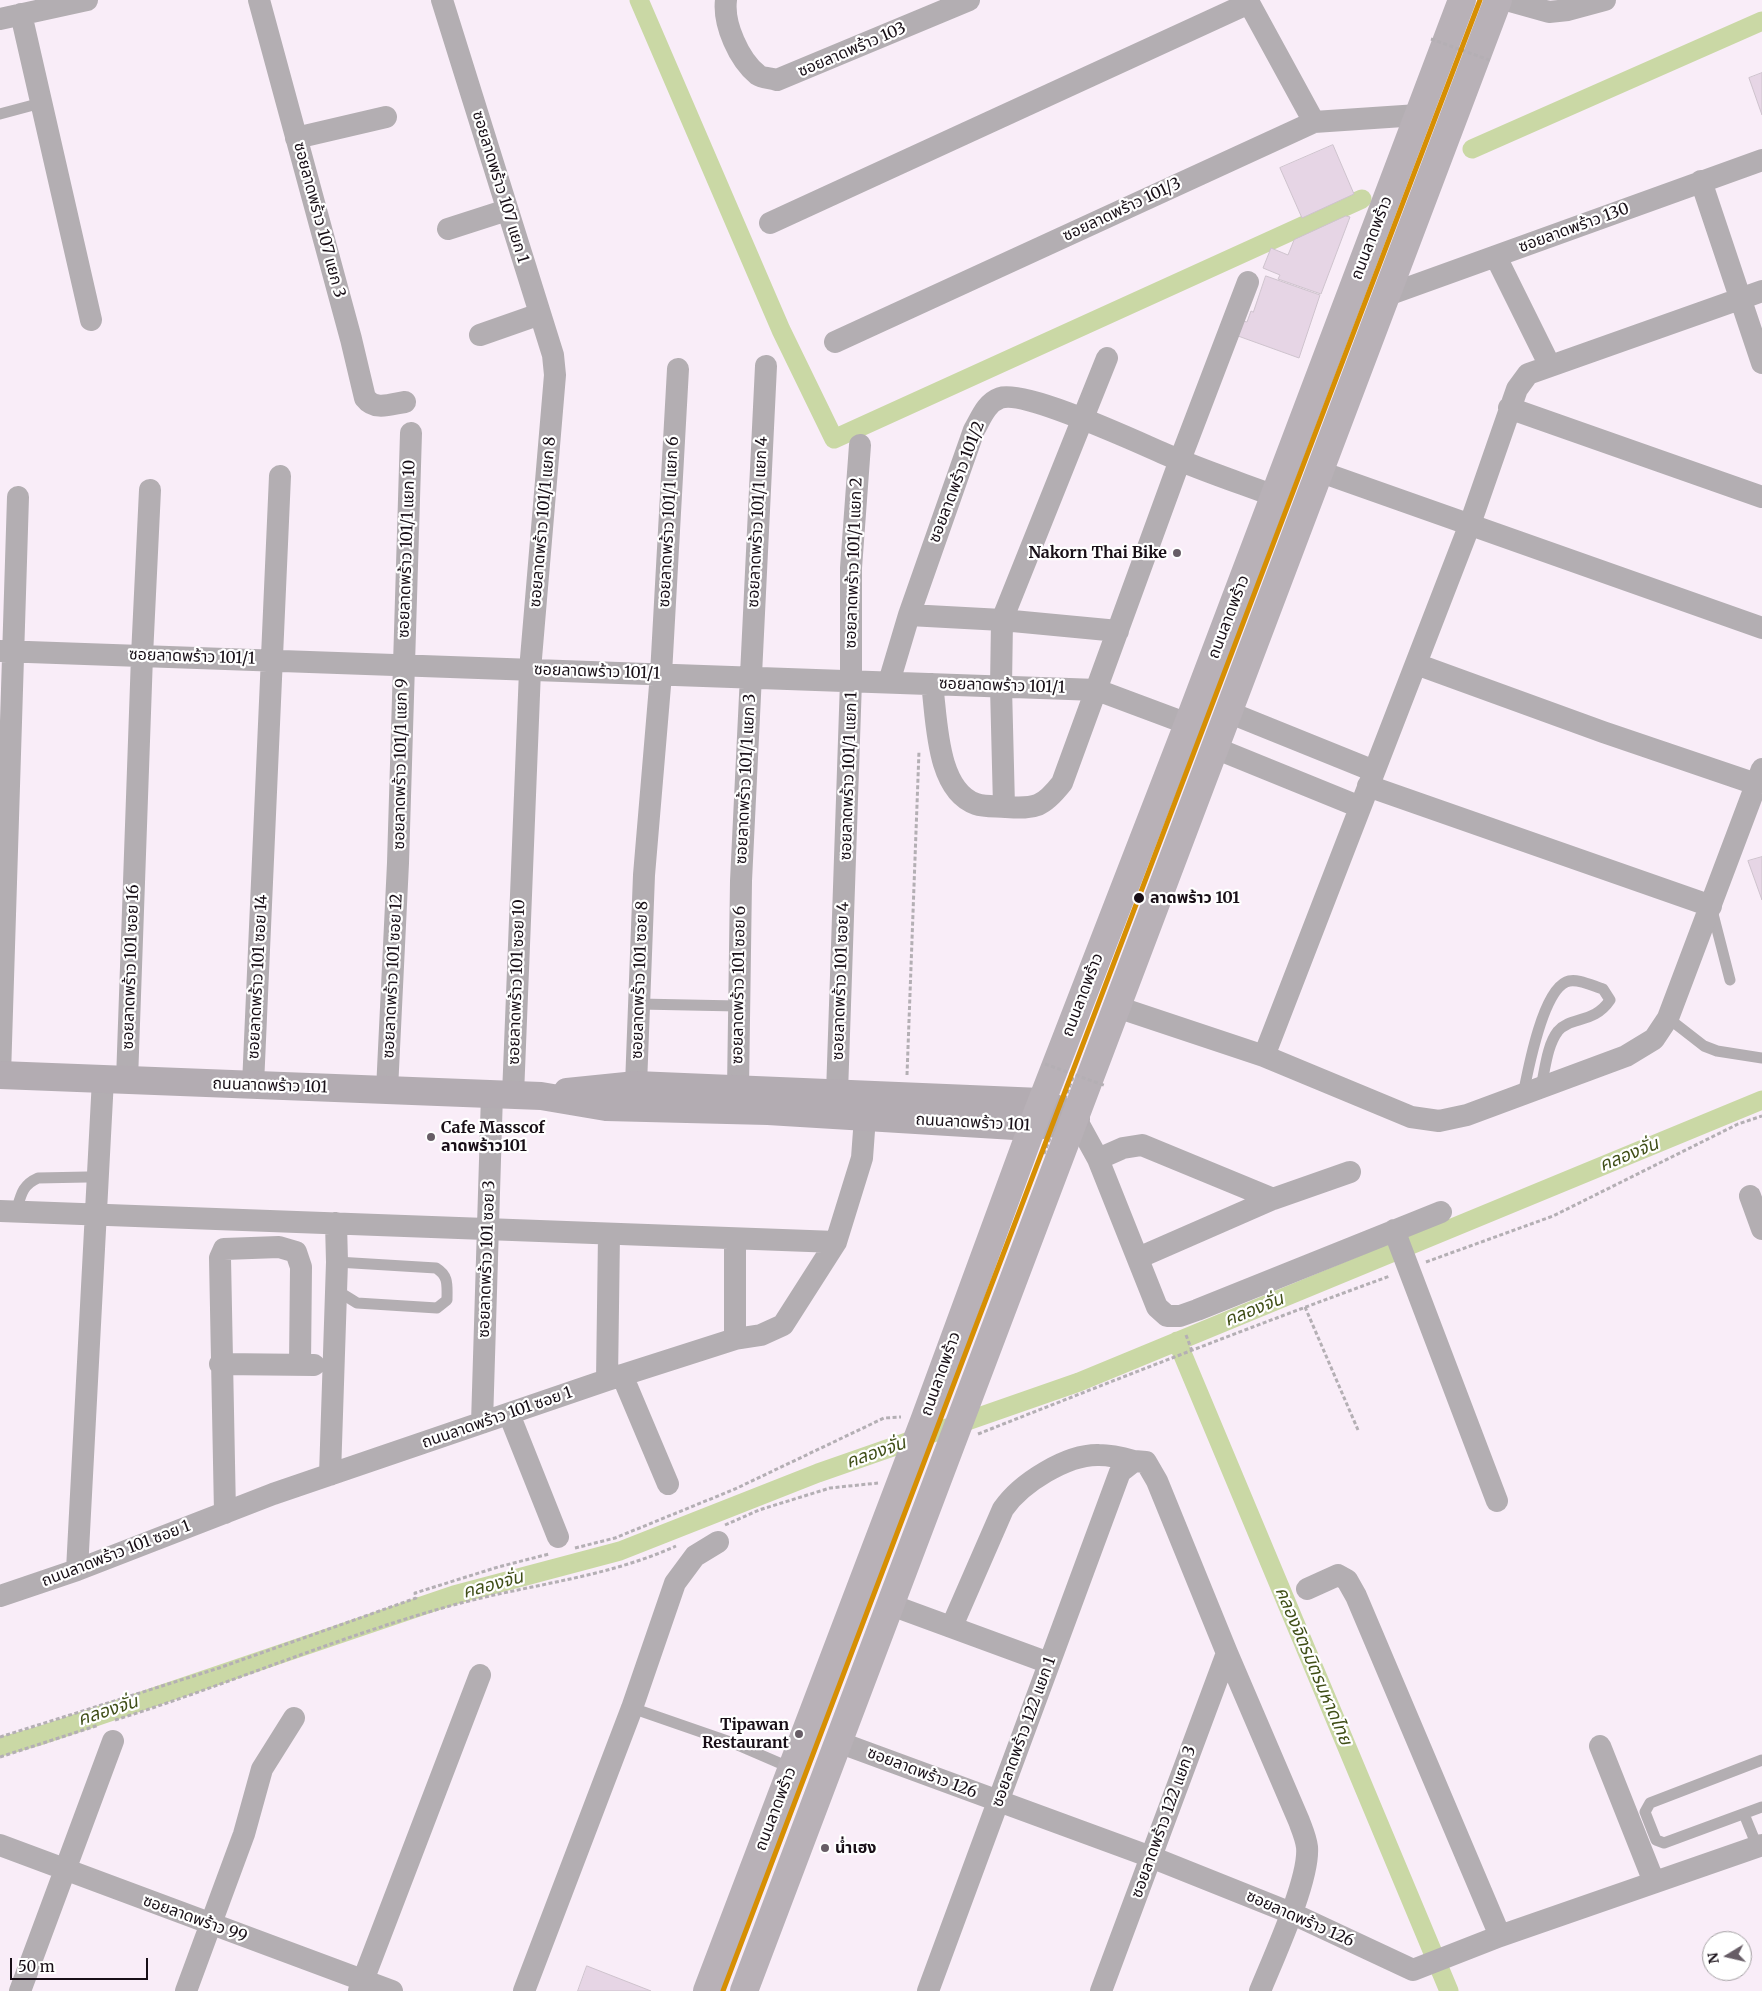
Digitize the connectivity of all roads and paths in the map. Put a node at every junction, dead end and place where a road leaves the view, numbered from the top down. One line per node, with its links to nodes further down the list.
1 (87, 0): 10 (street)
2 (259, 0): 18 (street, ซอยลาดพร้าว 107 แยก 3)
3 (442, 0): 21 (street, ซอยลาดพร้าว 107 แยก 1)
4 (726, 0): 5 (street, ซอยลาดพร้าว 103)
5 (969, 0)
6 (1462, 0): 15 (main road, ถนนลาดพร้าว)
7 (1498, 0): 27 (main road, ถนนลาดพร้าว)
8 (1506, 0): 9 (street)
9 (1605, 0)
10 (10, 17): 13 (street)
11 (1431, 39): 12 (path, bridge)
12 (1492, 61)
13 (41, 103): 14 (lane); 29 (street)
14 (0, 114)
15 (1418, 115): 17 (street, ซอยลาดพร้าว 101/3); 47 (main road, ถนนลาดพร้าว)
16 (386, 117): 18 (street)
17 (1314, 122): 22 (street); 31 (street, ซอยลาดพร้าว 101/3)
18 (296, 138): 38 (street, ซอยลาดพร้าว 107 แยก 3)
19 (1762, 160): 20 (street, ซอยลาดพร้าว 130)
20 (1702, 181): 24 (street, ซอยลาดพร้าว 130); 26 (street)
21 (508, 210): 23 (street); 28 (street, ซอยลาดพร้าว 107 แยก 1)
22 (770, 223)
23 (448, 229)
24 (1496, 257): 27 (street, ซอยลาดพร้าว 130); 35 (street)
25 (1248, 282): 43 (street)
26 (1752, 295): 33 (street); 35 (street)
27 (1385, 296): 44 (main road, ถนนลาดพร้าว)
28 (540, 314): 30 (street); 37 (street, ซอยลาดพร้าว 107 แยก 1)
29 (90, 320)
30 (480, 335)
31 (835, 342)
32 (1107, 358): 40 (street)
33 (1762, 363)
34 (766, 366): 62 (street, ซอยลาดพร้าว 101/1 แยก 4)
35 (1550, 366): 39 (street)
36 (678, 369): 61 (street, ซอยลาดพร้าว 101/1 แยก 6)
37 (555, 375): 60 (street, ซอยลาดพร้าว 101/1 แยก 8)
38 (405, 402)
39 (1509, 408): 49 (street); 50 (street)
40 (1083, 418): 43 (street, ซอยลาดพร้าว 101/2); 51 (street, ซอยลาดพร้าว 101/2); 52 (street)
41 (411, 433): 59 (street, ซอยลาดพร้าว 101/1 แยก 10)
42 (860, 445): 63 (street, ซอยลาดพร้าว 101/1 แยก 2)
43 (1180, 460): 47 (street, ซอยลาดพร้าว 101/2); 54 (street)
44 (1318, 471): 50 (street); 68 (main road, ถนนลาดพร้าว)
45 (280, 476): 57 (street, ซอยลาดพร้าว 101 ซอย 14)
46 (150, 490): 56 (street, ซอยลาดพร้าว 101 ซอย 16)
47 (1275, 496): 69 (main road, ถนนลาดพร้าว)
48 (18, 497): 55 (street)
49 (1762, 497)
50 (1470, 524): 53 (street); 58 (street)
51 (909, 615): 52 (street); 64 (street, ซอยลาดพร้าว 101/2)
52 (1002, 620): 54 (street); 66 (street)
53 (1762, 628)
54 (1118, 631): 67 (street)
55 (7, 651): 56 (street, ซอยลาดพร้าว 101/1); 89 (street)
56 (142, 656): 57 (street, ซอยลาดพร้าว 101/1); 91 (street, ซอยลาดพร้าว 101 ซอย 16)
57 (272, 660): 59 (street, ซอยลาดพร้าว 101/1); 92 (street, ซอยลาดพร้าว 101 ซอย 14)
58 (1416, 664): 72 (street); 73 (street)
59 (403, 665): 60 (street, ซอยลาดพร้าว 101/1); 75 (street, ซอยลาดพร้าว 101/1 แยก 9)
60 (530, 670): 61 (street, ซอยลาดพร้าว 101/1); 76 (street, ซอยลาดพร้าว 101/1 แยก 8)
61 (661, 674): 62 (street, ซอยลาดพร้าว 101/1); 78 (street, ซอยลาดพร้าว 101/1 แยก 6)
62 (750, 677): 63 (street, ซอยลาดพร้าว 101/1); 79 (street, ซอยลาดพร้าว 101/1 แยก 3)
63 (852, 681): 64 (street, ซอยลาดพร้าว 101/1); 77 (street, ซอยลาดพร้าว 101/1 แยก 1)
64 (889, 682): 65 (street, ซอยลาดพร้าว 101/1)
65 (932, 684): 66 (street, ซอยลาดพร้าว 101/1); 74 (street)
66 (1001, 687): 67 (street, ซอยลาดพร้าว 101/1); 74 (street)
67 (1097, 690): 69 (street, ซอยลาดพร้าว 101/1); 74 (street)
68 (1228, 712): 71 (main road, ถนนลาดพร้าว); 73 (street)
69 (1188, 724): 102 (main road, ถนนลาดพร้าว)
70 (919, 742): 101 (path)
71 (1215, 748): 73 (street); 84 (main road, ถนนลาดพร้าว)
72 (1760, 779): 80 (street)
73 (1367, 788): 80 (street); 86 (street)
74 (1004, 806)
75 (398, 863): 96 (street, ซอยลาดพร้าว 101 ซอย 12)
76 (522, 869): 99 (street, ซอยลาดพร้าว 101 ซอย 10)
77 (846, 870): 98 (street, ซอยลาดพร้าว 101 ซอย 4)
78 (644, 875): 82 (street, ซอยลาดพร้าว 101 ซอย 8)
79 (741, 881): 83 (street, ซอยลาดพร้าว 101 ซอย 6)
80 (1711, 906): 81 (lane); 85 (street)
81 (1730, 980)
82 (639, 1004): 83 (lane); 93 (street, ซอยลาดพร้าว 101 ซอย 8)
83 (738, 1006): 95 (street, ซอยลาดพร้าว 101 ซอย 6)
84 (1117, 1007): 86 (street); 105 (main road, ถนนลาดพร้าว)
85 (1668, 1018): 87 (lane); 97 (street)
86 (1264, 1056): 97 (street)
87 (1762, 1058)
88 (1045, 1064): 90 (path, bridge)
89 (0, 1075): 91 (street, ถนนลาดพร้าว 101)
90 (1074, 1075): 94 (path, bridge); 107 (path, bridge)
91 (115, 1080): 92 (street, ถนนลาดพร้าว 101); 115 (street, ซอยลาดพร้าว 101 ซอย 16)
92 (253, 1085): 96 (street, ถนนลาดพร้าว 101)
93 (636, 1085): 95 (street, ถนนลาดพร้าว 101); 100 (street, ถนนลาดพร้าว 101)
94 (1106, 1086)
95 (738, 1089): 98 (street, ถนนลาดพร้าว 101)
96 (387, 1090): 99 (street, ถนนลาดพร้าว 101)
97 (1532, 1091): 97 (lane)
98 (837, 1093): 101 (street, ถนนลาดพร้าว 101)
99 (502, 1094): 100 (street, ถนนลาดพร้าว 101); 117 (street, ซอยลาดพร้าว 101 ซอย 3)
100 (541, 1096): 104 (street, ถนนลาดพร้าว 101)
101 (906, 1096): 102 (street, ถนนลาดพร้าว 101)
102 (1041, 1102): 105 (street, ถนนลาดพร้าว 101); 106 (main road, ถนนลาดพร้าว)
103 (1762, 1116): 125 (path)
104 (865, 1117): 106 (street, ถนนลาดพร้าว 101); 122 (street, ถนนลาดพร้าว 101 ซอย 1)
105 (1076, 1119): 106 (street, ถนนลาดพร้าว 101); 108 (street); 136 (main road, ถนนลาดพร้าว)
106 (1032, 1127): 133 (main road, ถนนลาดพร้าว)
107 (1044, 1154)
108 (1098, 1159): 112 (street); 123 (street)
109 (1350, 1172): 112 (street)
110 (87, 1177): 113 (lane)
111 (1750, 1196): 118 (street)
112 (1273, 1199): 123 (street)
113 (8, 1211): 115 (street)
114 (1441, 1212): 119 (street)
115 (96, 1215): 116 (street); 146 (street, ซอยลาดพร้าว 101 ซอย 16)
116 (336, 1223): 117 (street); 124 (street)
117 (489, 1229): 120 (street); 134 (street, ซอยลาดพร้าว 101 ซอย 3)
118 (1762, 1230)
119 (1395, 1232): 123 (street); 125 (street)
120 (609, 1234): 121 (street); 131 (street)
121 (735, 1239): 122 (street); 129 (street)
122 (836, 1242): 129 (street, ถนนลาดพร้าว 101 ซอย 1)
123 (1138, 1258)
124 (337, 1262): 126 (street); 126 (lane)
125 (1410, 1269): 127 (path); 141 (street)
126 (336, 1300): 128 (street); 138 (street)
127 (1305, 1307): 135 (path); 136 (path)
128 (302, 1308): 130 (street); 130 (street)
129 (734, 1339): 131 (street, ถนนลาดพร้าว 101 ซอย 1)
130 (220, 1364): 142 (street)
131 (615, 1377): 132 (street, ถนนลาดพร้าว 101 ซอย 1); 140 (street)
132 (509, 1414): 134 (street, ถนนลาดพร้าว 101 ซอย 1); 145 (street)
133 (924, 1418): 139 (main road, ถนนลาดพร้าว); 145 (path)
134 (482, 1423): 138 (street, ถนนลาดพร้าว 101 ซอย 1)
135 (1358, 1430)
136 (953, 1442): 149 (main road, ถนนลาดพร้าว)
137 (1127, 1467): 150 (street); 151 (street); 152 (street, ซอยลาดพร้าว 122 แยก 1)
138 (330, 1475): 142 (street, ถนนลาดพร้าว 101 ซอย 1)
139 (901, 1481): 143 (path); 162 (main road, ถนนลาดพร้าว)
140 (668, 1484)
141 (1497, 1500)
142 (225, 1513): 146 (street, ถนนลาดพร้าว 101 ซอย 1)
143 (717, 1535): 154 (street)
144 (682, 1544): 160 (path)
145 (560, 1546): 156 (path)
146 (77, 1570): 148 (street, ถนนลาดพร้าว 101 ซอย 1)
147 (1307, 1589): 173 (street)
148 (0, 1596)
149 (891, 1605): 150 (street); 158 (main road, ถนนลาดพร้าว)
150 (952, 1626): 152 (street)
151 (1227, 1653): 168 (street, ซอยลาดพร้าว 122 แยก 3); 171 (street)
152 (1049, 1663): 163 (street, ซอยลาดพร้าว 122 แยก 1)
153 (480, 1675): 175 (street)
154 (632, 1708): 162 (lane); 179 (street)
155 (294, 1718): 172 (street)
156 (0, 1738)
157 (113, 1741): 169 (street)
158 (838, 1742): 163 (street, ซอยลาดพร้าว 126); 181 (main road, ถนนลาดพร้าว)
159 (1600, 1746): 170 (street)
160 (0, 1757)
161 (1762, 1760): 165 (lane)
162 (791, 1768): 180 (main road, ถนนลาดพร้าว)
163 (998, 1802): 168 (street, ซอยลาดพร้าว 126); 182 (street, ซอยลาดพร้าว 122 แยก 1)
164 (1762, 1807): 165 (lane)
165 (1744, 1814): 167 (lane)
166 (0, 1845): 169 (street, ซอยลาดพร้าว 99)
167 (1760, 1846): 170 (street, ซอยลาดพร้าว 126)
168 (1151, 1857): 171 (street, ซอยลาดพร้าว 126); 183 (street, ซอยลาดพร้าว 122 แยก 3)
169 (65, 1871): 172 (street, ซอยลาดพร้าว 99); 176 (street)
170 (1654, 1882): 173 (street, ซอยลาดพร้าว 126)
171 (1291, 1913): 174 (street, ซอยลาดพร้าว 126); 184 (street)
172 (211, 1924): 175 (street, ซอยลาดพร้าว 99); 177 (street)
173 (1500, 1936): 174 (street, ซอยลาดพร้าว 126)
174 (1415, 1976)
175 (361, 1986): 178 (street, ซอยลาดพร้าว 99)
176 (20, 1991)
177 (186, 1991)
178 (392, 1991)
179 (524, 1991)
180 (707, 1991)
181 (744, 1991)
182 (928, 1991)
183 (1101, 1991)
184 (1260, 1991)

